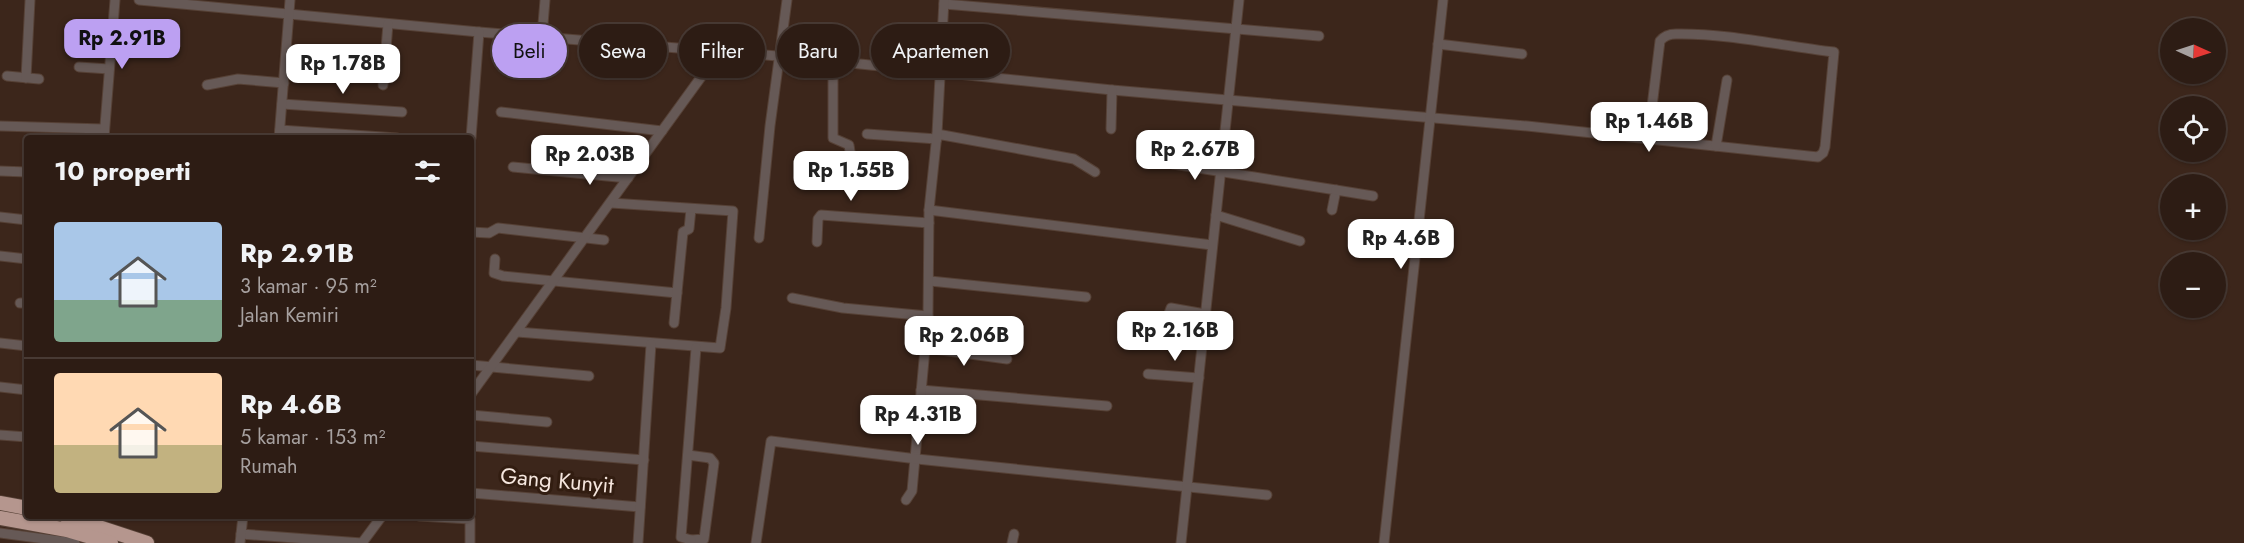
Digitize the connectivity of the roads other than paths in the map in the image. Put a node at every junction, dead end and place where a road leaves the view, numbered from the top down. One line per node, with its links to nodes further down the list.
1 (30, 0): 28 (street)
2 (115, 0): 26 (street)
3 (139, 0): 9 (street)
4 (290, 0): 11 (street)
5 (545, 0): 13 (street)
6 (787, 0): 14 (street)
7 (1239, 0): 16 (street)
8 (1443, 0): 21 (street)
9 (158, 1): 11 (street)
10 (944, 2): 15 (street); 16 (street)
11 (289, 14): 12 (street); 35 (street)
12 (388, 24): 17 (street); 36 (street)
13 (543, 24)
14 (783, 24)
15 (943, 24)
16 (1236, 30): 19 (street); 39 (street)
17 (479, 32): 18 (street); 53 (street)
18 (492, 33)
19 (1319, 36)
20 (567, 38): 22 (street)
21 (1438, 44): 23 (street); 43 (street)
22 (679, 48)
23 (1522, 54)
24 (777, 66): 77 (street)
25 (79, 67): 26 (street)
26 (109, 69): 51 (street)
27 (7, 76): 28 (street)
28 (26, 78): 33 (street)
29 (700, 78): 47 (street)
30 (833, 78): 57 (street)
31 (940, 78): 54 (street)
32 (997, 78): 38 (street)
33 (39, 79)
34 (1727, 80): 56 (street)
35 (284, 83): 37 (street); 40 (street)
36 (383, 85)
37 (207, 86)
38 (1112, 90): 39 (street); 46 (street)
39 (1229, 99): 43 (street); 63 (street)
40 (282, 104): 41 (street); 48 (street)
41 (402, 112)
42 (501, 112): 47 (street)
43 (1431, 118): 55 (street); 142 (street)
44 (0, 126): 45 (street)
45 (46, 128): 50 (street); 51 (street)
46 (1111, 129)
47 (662, 131): 64 (street)
48 (279, 134): 52 (street)
49 (867, 134): 54 (street)
50 (46, 135)
51 (104, 135)
52 (308, 135)
53 (471, 135)
54 (937, 137): 62 (street); 69 (street)
55 (1648, 139): 56 (street); 56 (street)
56 (1716, 146)
57 (851, 158)
58 (1173, 164): 63 (street)
59 (513, 167): 64 (street)
60 (0, 171): 61 (street)
61 (24, 172)
62 (1095, 172)
63 (1222, 172): 65 (street); 71 (street)
64 (628, 178): 67 (street)
65 (1336, 190): 66 (street); 70 (street)
66 (1373, 195)
67 (611, 203): 68 (street); 76 (street)
68 (691, 209): 87 (street); 98 (street)
69 (929, 210): 74 (street); 81 (street)
70 (1332, 210)
71 (1216, 215): 79 (street); 81 (street)
72 (0, 217): 73 (street)
73 (24, 220)
74 (929, 223): 80 (street); 85 (street)
75 (474, 232): 76 (street)
76 (585, 238): 78 (street); 86 (street)
77 (759, 238)
78 (604, 240)
79 (1300, 240)
80 (817, 242)
81 (1212, 245): 90 (street)
82 (0, 256): 83 (street)
83 (24, 259)
84 (495, 260): 86 (street)
85 (930, 281): 88 (street); 91 (street)
86 (553, 282): 87 (street); 94 (street)
87 (677, 293): 92 (street)
88 (1086, 297)
89 (792, 298): 91 (street)
90 (1205, 314): 93 (street); 105 (street)
91 (928, 316): 99 (street)
92 (674, 323)
93 (1165, 324)
94 (517, 332): 96 (street); 102 (street)
95 (0, 343): 97 (street)
96 (651, 344): 98 (street); 118 (street)
97 (24, 346)
98 (696, 348): 116 (street)
99 (926, 348): 100 (street); 109 (street)
100 (1007, 359)
101 (474, 365): 102 (street)
102 (491, 367): 104 (street); 108 (street)
103 (1148, 374): 105 (street)
104 (589, 376)
105 (1199, 378): 119 (street)
106 (0, 387): 107 (street)
107 (24, 390)
108 (474, 390)
109 (921, 390): 110 (street); 117 (street)
110 (1107, 406)
111 (474, 415): 112 (street)
112 (547, 422)
113 (0, 435): 114 (street)
114 (24, 437)
115 (474, 446): 118 (street)
116 (688, 455): 133 (street); 133 (street)
117 (914, 459): 119 (street); 122 (street); 140 (street)
118 (644, 460): 125 (street)
119 (1187, 486): 121 (street); 141 (street)
120 (474, 493): 125 (street, Gang Kunyit)
121 (1267, 495)
122 (906, 500)
123 (0, 503): 124 (highway)
124 (24, 507)
125 (640, 507): 139 (street)
126 (0, 518): 135 (highway)
127 (78, 519): 136 (highway)
128 (243, 519): 132 (street)
129 (380, 519): 137 (street)
130 (470, 519): 138 (street)
131 (0, 533): 134 (street)
132 (241, 538): 137 (street)
133 (691, 541)
134 (75, 543)
135 (111, 543)
136 (147, 543)
137 (362, 543)
138 (470, 543)
139 (638, 543)
140 (756, 543)
141 (1181, 543)
142 (1384, 543)

